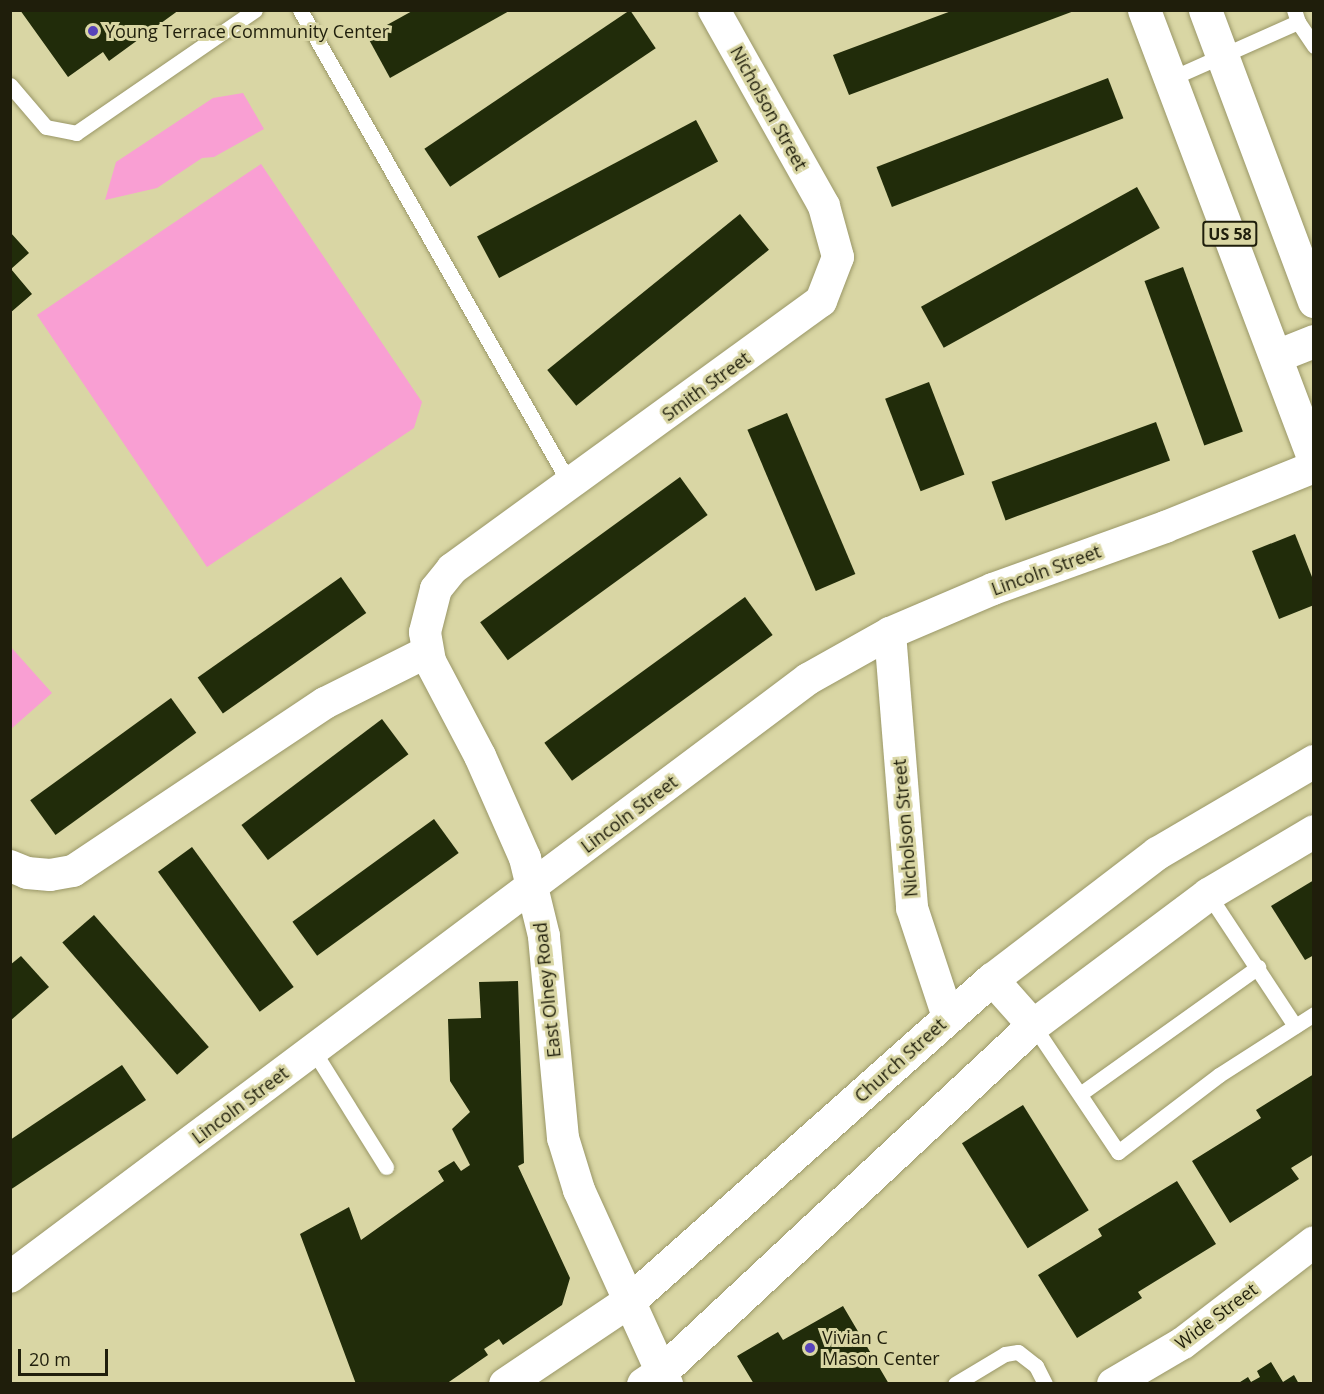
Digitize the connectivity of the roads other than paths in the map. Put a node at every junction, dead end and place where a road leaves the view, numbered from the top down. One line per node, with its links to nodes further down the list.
1 (255, 10): 10 (lane)
2 (300, 10): 17 (lane)
3 (714, 10): 11 (street, Nicholson Street)
4 (1144, 10): 9 (main road, US 58)
5 (1205, 10): 8 (main road, US 58)
6 (1296, 16): 7 (lane); 8 (lane)
7 (1314, 46)
8 (1223, 56): 9 (lane); 12 (main road, US 58)
9 (1172, 78): 14 (main road, US 58)
10 (10, 85)
11 (824, 206): 17 (street, Smith Street)
12 (1314, 301)
13 (1314, 342): 14 (main road)
14 (1276, 356): 15 (main road, US 58)
15 (1314, 460)
16 (1314, 467): 19 (street, Lincoln Street)
17 (571, 486): 18 (street, Smith Street)
18 (510, 528): 20 (street, East Olney Road)
19 (890, 633): 24 (street, Lincoln Street); 29 (street, Nicholson Street)
20 (427, 652): 23 (street); 24 (street, East Olney Road)
21 (1314, 761): 27 (main road, Church Street)
22 (1314, 831): 25 (main road)
23 (10, 866)
24 (533, 885): 32 (street, Lincoln Street); 37 (street, East Olney Road)
25 (1208, 894): 26 (lane); 30 (main road)
26 (1258, 967): 31 (lane); 33 (lane)
27 (992, 979): 29 (main road, Church Street); 30 (street)
28 (1314, 1014): 31 (lane)
29 (948, 1017): 37 (main road, Church Street)
30 (1033, 1025): 33 (lane); 38 (main road)
31 (1295, 1026): 33 (lane)
32 (313, 1050): 34 (lane); 36 (street, Lincoln Street)
33 (1080, 1094)
34 (386, 1167)
35 (1309, 1256): 42 (street, Wide Street)
36 (10, 1277)
37 (630, 1300): 38 (street, East Olney Road); 39 (main road, Church Street)
38 (657, 1379)
39 (504, 1383)
40 (955, 1383): 41 (lane)
41 (1045, 1383)
42 (1113, 1383)

